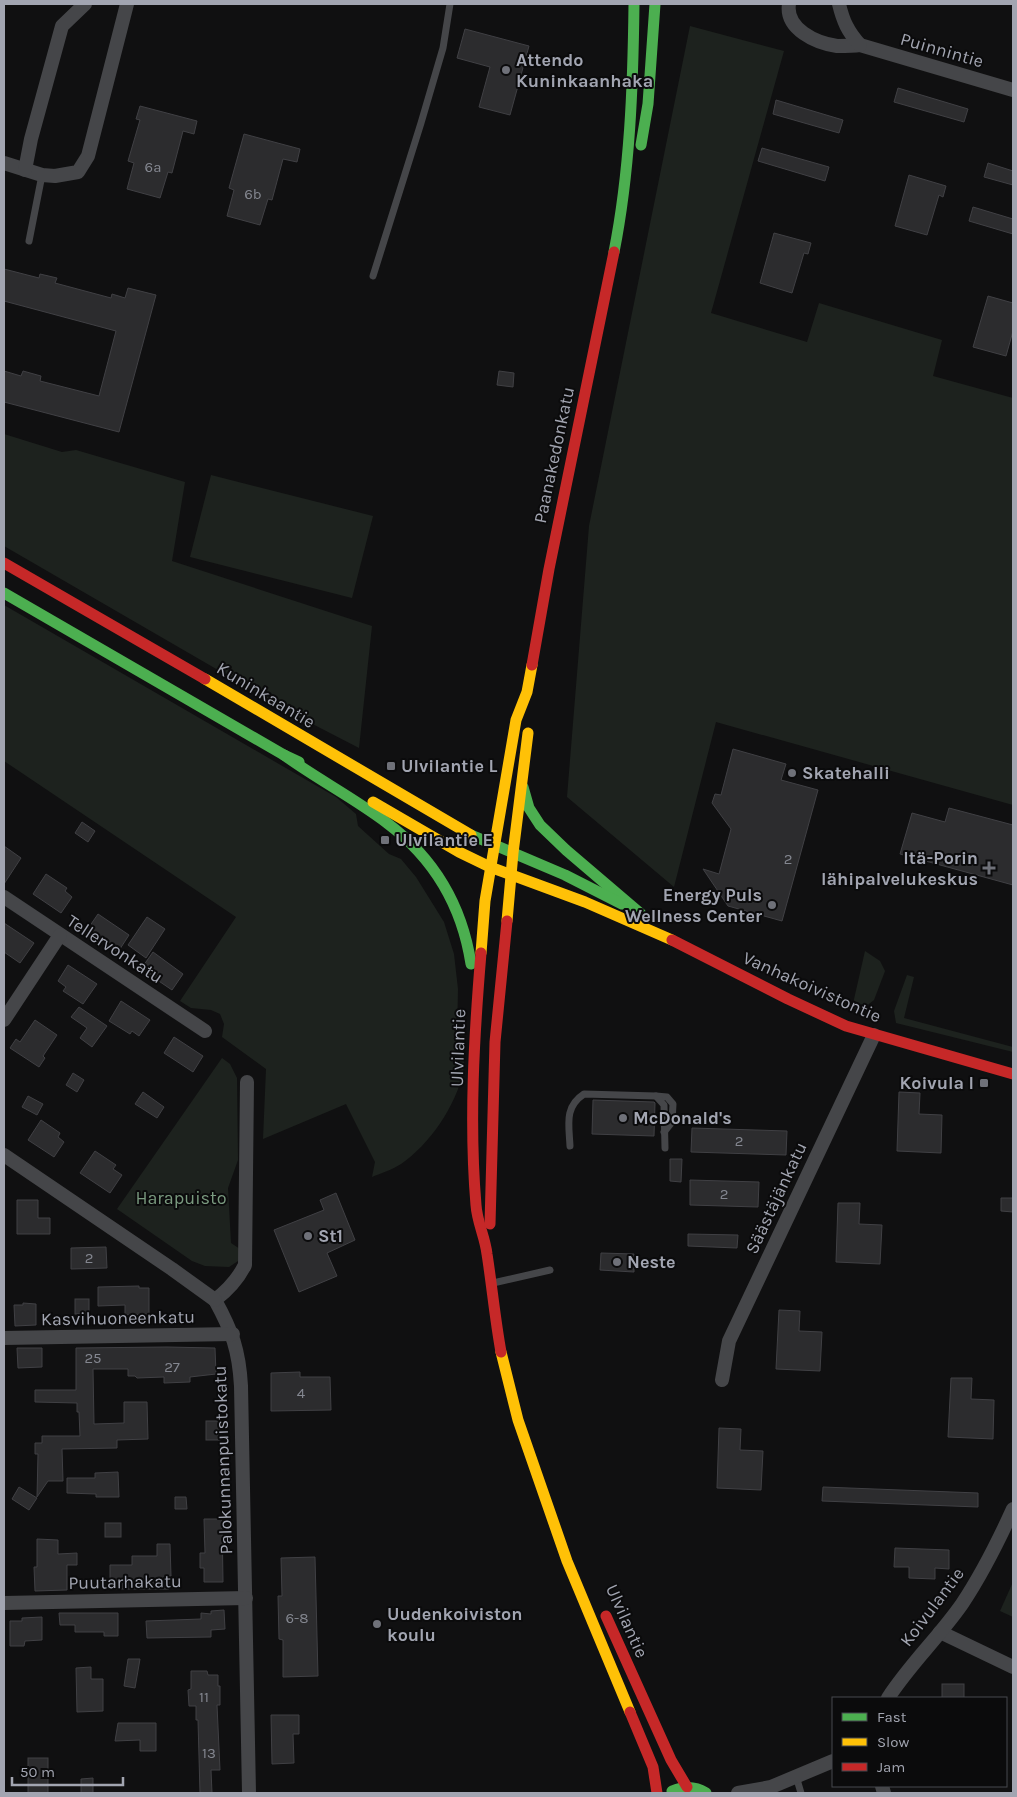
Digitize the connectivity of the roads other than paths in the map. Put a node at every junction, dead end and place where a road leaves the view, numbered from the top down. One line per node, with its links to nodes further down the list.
1 (84, 4): 13 (street)
2 (127, 4): 14 (street)
3 (450, 4): 17 (lane)
4 (634, 4): 10 (main road, Paanakedonkatu)
5 (655, 4): 15 (main road, Paanakedonkatu)
6 (789, 4): 9 (street, Puinnintie)
7 (839, 4): 9 (street)
8 (623, 21): 10 (main road)
9 (860, 46): 11 (street, Puinnintie)
10 (633, 74): 15 (main road, Paanakedonkatu)
11 (1013, 90)
12 (4, 163): 13 (street)
13 (25, 170): 14 (street)
14 (48, 175): 16 (lane)
15 (619, 226): 20 (main road, Paanakedonkatu)
16 (29, 241)
17 (373, 276)
18 (4, 563): 23 (main road, Kuninkaantie)
19 (4, 593): 21 (main road)
20 (527, 692): 22 (main road, Paanakedonkatu); 23 (main road, Paanakedonkatu)
21 (284, 755): 25 (main road); 33 (main road)
22 (522, 784): 24 (main road, Paanakedonkatu); 28 (main road)
23 (494, 846): 24 (main road, Kuninkaantie); 25 (main road, Ulvilantie)
24 (513, 853): 26 (main road, Ulvilantie); 28 (main road, Vanhakoivistontie)
25 (490, 867): 26 (main road, Vanhakoivistontie); 33 (main road, Ulvilantie)
26 (511, 875): 30 (main road, Vanhakoivistontie); 40 (main road, Ulvilantie)
27 (4, 897): 29 (street, Tellervonkatu)
28 (640, 914): 30 (main road, Vanhakoivistontie)
29 (60, 935): 31 (street); 32 (street, Tellervonkatu)
30 (688, 948): 34 (main road, Vanhakoivistontie)
31 (4, 1020)
32 (205, 1030)
33 (475, 1030): 40 (main road, Ulvilantie)
34 (874, 1035): 35 (main road, Vanhakoivistontie); 46 (street, Säästäjänkatu)
35 (1013, 1074)
36 (247, 1082): 43 (street)
37 (570, 1146): 38 (lane)
38 (665, 1148)
39 (4, 1155): 43 (street)
40 (487, 1252): 42 (main road, Ulvilantie)
41 (550, 1270): 42 (lane)
42 (490, 1284): 47 (main road, Ulvilantie)
43 (215, 1300): 44 (street, Palokunnanpuistokatu)
44 (232, 1334): 45 (street, Kasvihuoneenkatu); 50 (street, Palokunnanpuistokatu)
45 (4, 1338)
46 (722, 1380)
47 (536, 1469): 49 (main road, Ulvilantie); 61 (main road, Ulvilantie)
48 (1013, 1509): 53 (street, Koivulantie)
49 (571, 1539)
50 (246, 1598): 51 (street, Puutarhakatu); 60 (street, Palokunnanpuistokatu)
51 (4, 1603)
52 (603, 1609): 58 (main road, Ulvilantie)
53 (940, 1632): 54 (street); 55 (street, Koivulantie)
54 (1013, 1668)
55 (889, 1697)
56 (832, 1761): 57 (street)
57 (796, 1776): 59 (street); 65 (lane)
58 (686, 1787): 62 (main road); 63 (main road)
59 (767, 1790): 64 (street)
60 (249, 1793)
61 (657, 1793)
62 (668, 1793)
63 (706, 1793)
64 (738, 1793)
65 (801, 1793)

